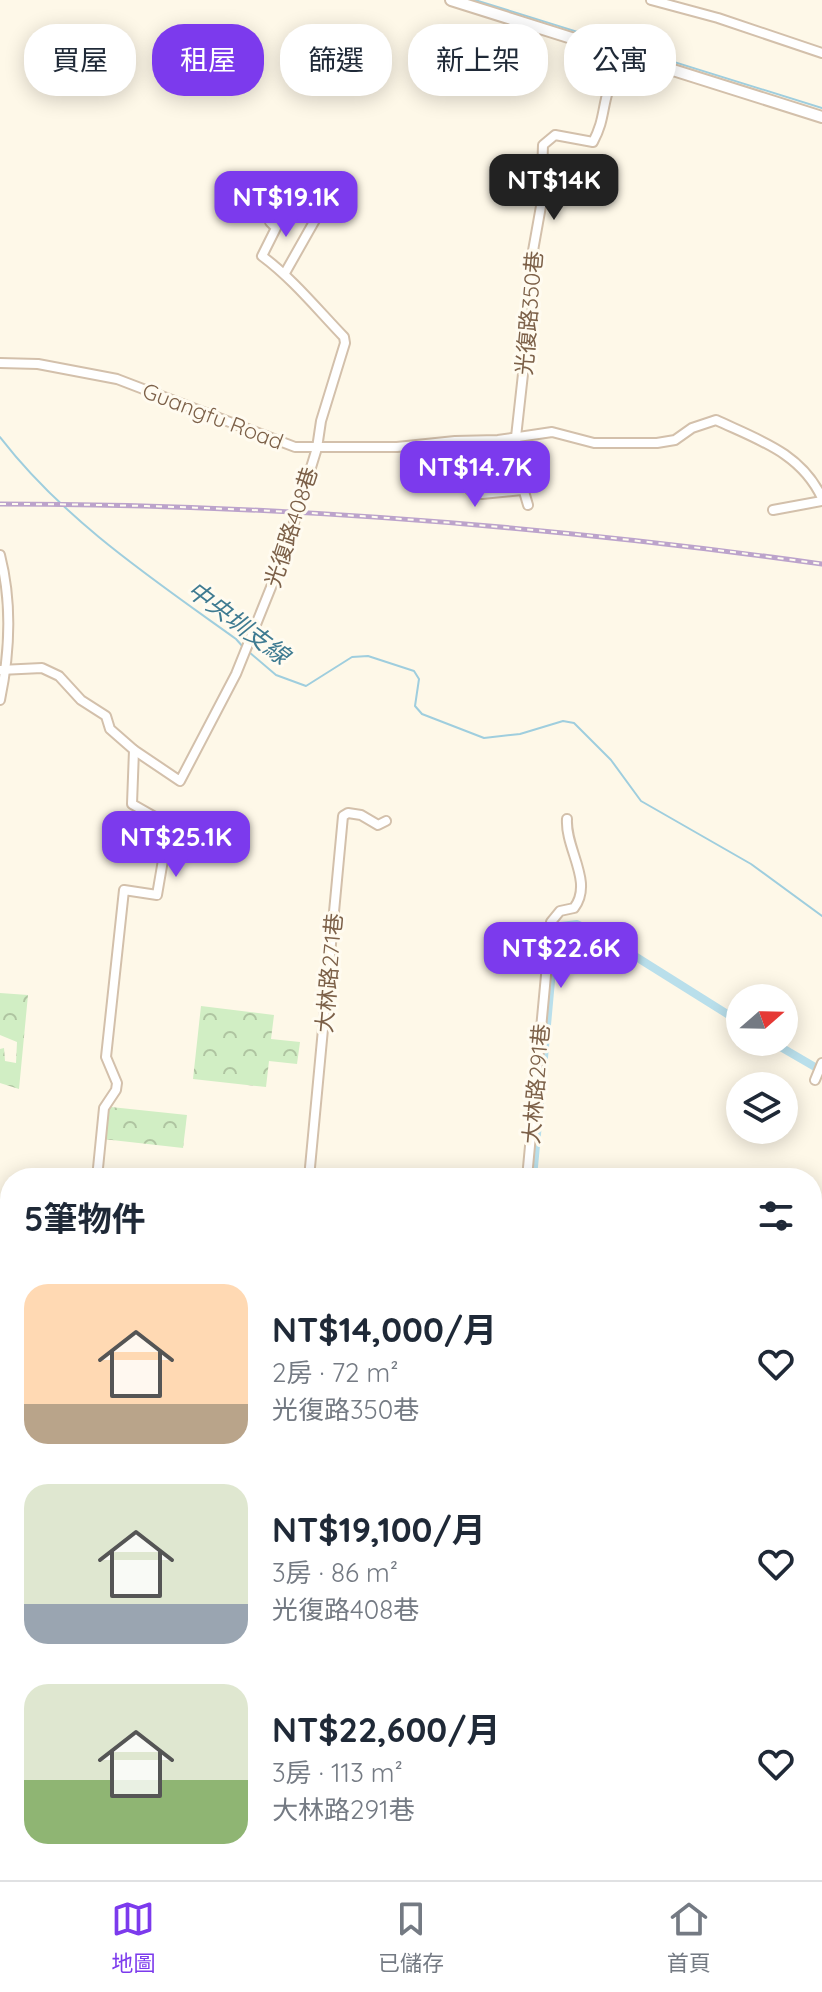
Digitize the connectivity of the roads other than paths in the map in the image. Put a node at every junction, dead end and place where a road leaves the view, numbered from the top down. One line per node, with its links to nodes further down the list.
1 (451, 0): 3 (street)
2 (651, 0): 4 (street)
3 (564, 36)
4 (822, 53)
5 (676, 71): 7 (street)
6 (607, 96): 12 (street, 光復路350巷)
7 (822, 117)
8 (315, 220): 10 (street)
9 (270, 222): 10 (street, 光復路408巷)
10 (285, 273): 13 (street, 光復路408巷)
11 (0, 363): 13 (street, Guangfu Road)
12 (516, 437): 13 (street, Guangfu Road); 15 (street); 16 (street, Guangfu Road)
13 (317, 448): 22 (street, 光復路408巷)
14 (461, 466): 15 (street)
15 (522, 490): 17 (street)
16 (822, 500): 18 (street)
17 (528, 505)
18 (773, 510)
19 (0, 555): 20 (street)
20 (3, 671): 21 (street); 22 (street)
21 (0, 700)
22 (134, 750): 27 (street)
23 (567, 819): 29 (street, 大林路291巷)
24 (386, 821): 28 (street, 大林路271巷)
25 (822, 1063): 26 (street)
26 (815, 1080)
27 (98, 1168)
28 (310, 1168)
29 (528, 1168)
30 (0, 1693): 31 (street)
31 (0, 1700)

